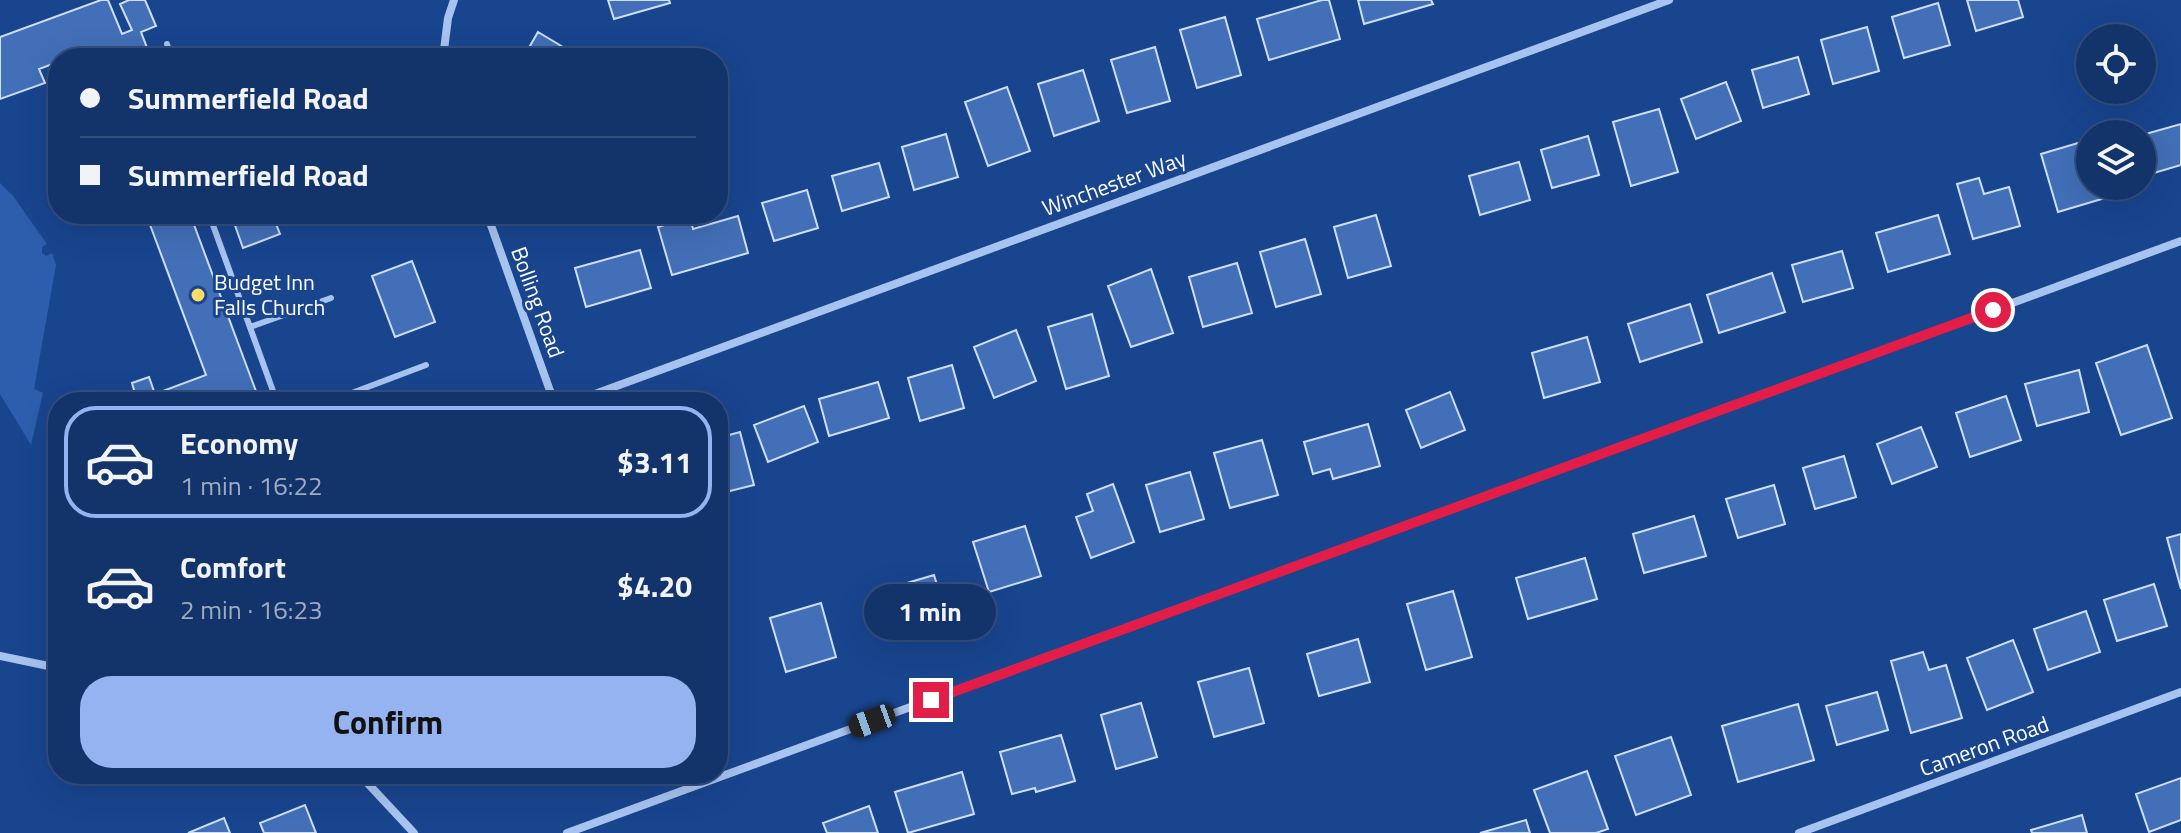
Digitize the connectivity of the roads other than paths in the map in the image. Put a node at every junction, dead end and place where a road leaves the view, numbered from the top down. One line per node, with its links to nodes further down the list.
1 (454, 0): 5 (street)
2 (1669, 0): 15 (street, Winchester Way)
3 (167, 44): 4 (lane)
4 (168, 48)
5 (444, 48)
6 (213, 224): 10 (lane)
7 (491, 224): 14 (street, Bolling Road)
8 (2181, 241): 19 (street)
9 (331, 298): 10 (lane)
10 (250, 327): 12 (lane)
11 (426, 365): 13 (lane)
12 (273, 392)
13 (354, 392)
14 (550, 392)
15 (600, 392)
16 (0, 656): 17 (street)
17 (48, 666)
18 (2181, 692): 24 (street, Cameron Road)
19 (728, 774)
20 (368, 784): 22 (street)
21 (701, 784): 23 (street)
22 (414, 833)
23 (567, 833)
24 (1799, 833)

